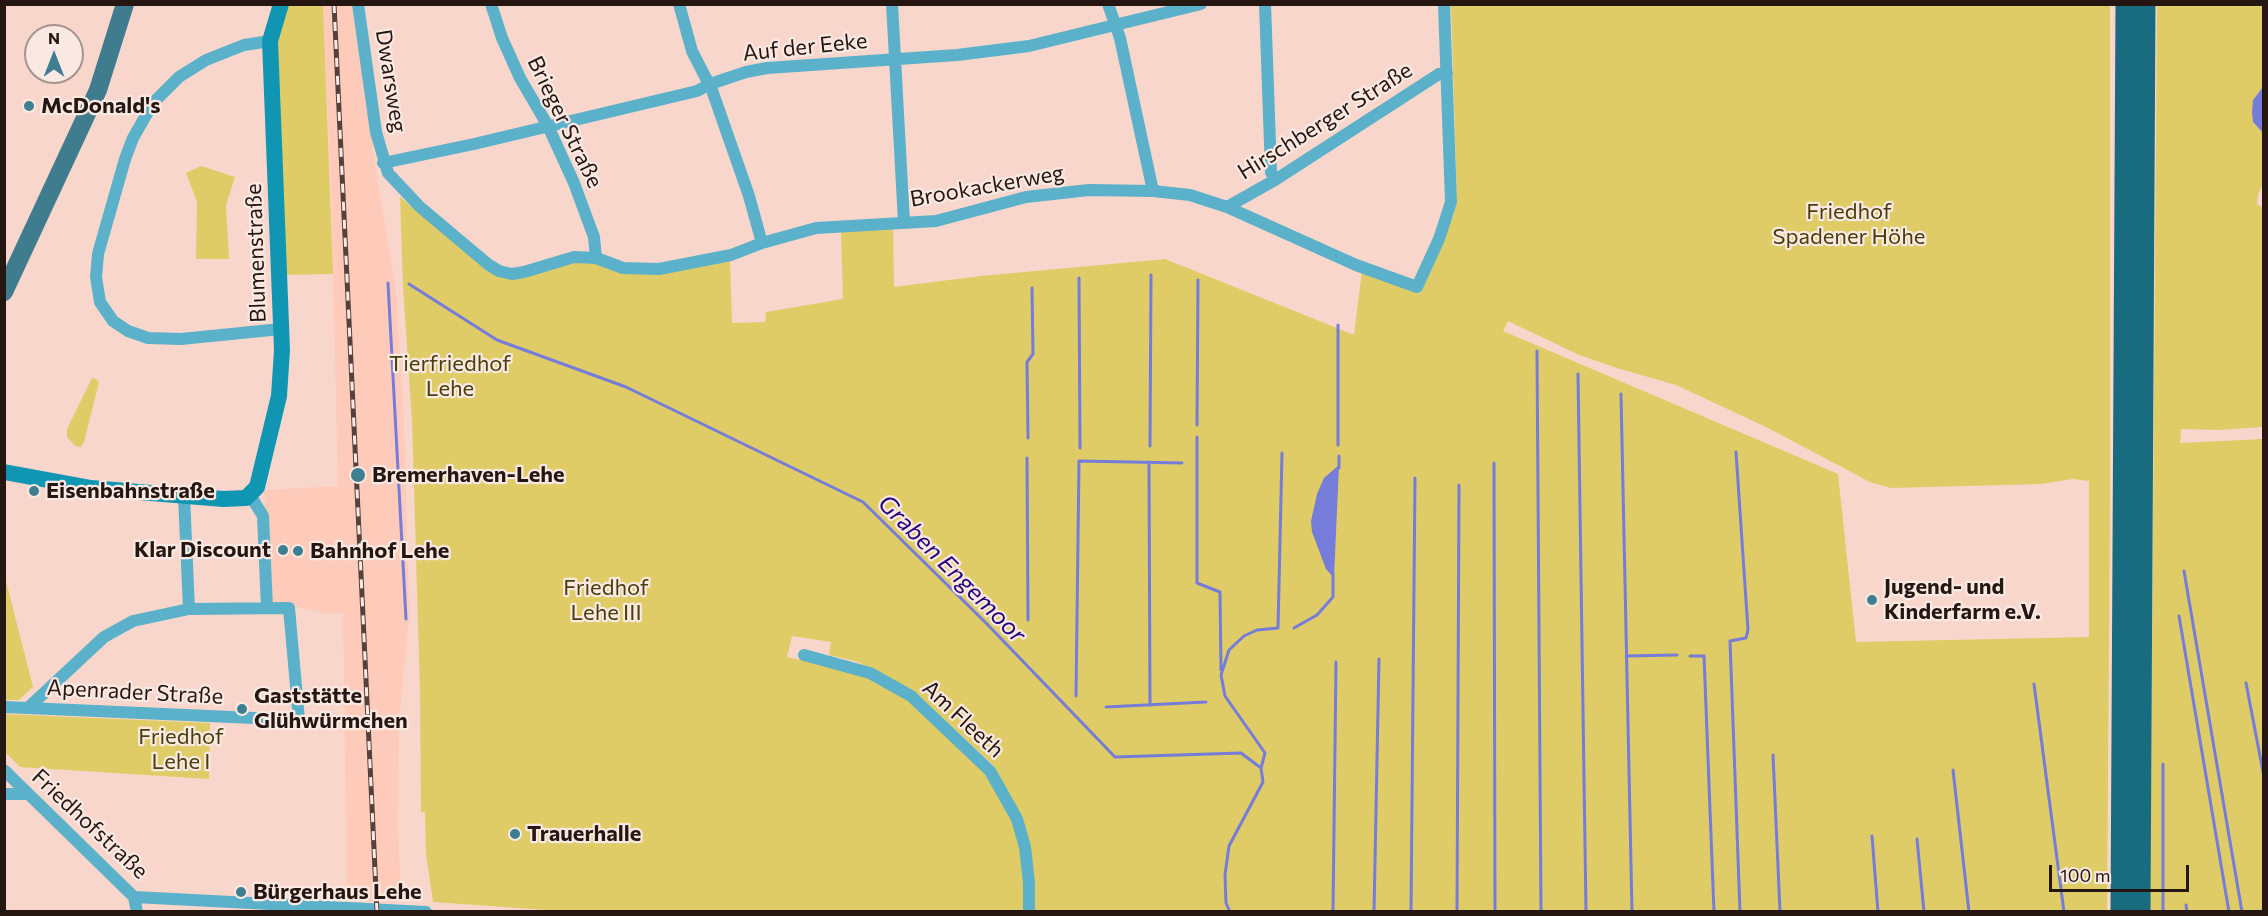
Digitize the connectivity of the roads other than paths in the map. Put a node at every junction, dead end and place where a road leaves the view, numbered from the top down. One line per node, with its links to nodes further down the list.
1 (114, 4): 27 (main road)
2 (125, 4): 28 (main road)
3 (281, 4): 15 (street, Blumenstraße)
4 (358, 4): 20 (street, Dwarsweg)
5 (491, 4): 19 (street, Brieger Straße)
6 (679, 4): 18 (street)
7 (892, 4): 16 (street)
8 (1108, 4): 14 (street)
9 (1201, 4): 14 (street, Auf der Eeke)
10 (1265, 4): 21 (street)
11 (1444, 4): 17 (street)
12 (2126, 4): 46 (highway)
13 (2145, 4): 47 (highway)
14 (1114, 26): 16 (street, Auf der Eeke); 22 (street)
15 (270, 40): 29 (street, Blumenstraße); 29 (street)
16 (896, 59): 18 (street, Auf der Eeke); 24 (street)
17 (1447, 73): 21 (street, Hirschberger Straße); 23 (street, Brookackerweg)
18 (710, 84): 19 (street, Auf der Eeke); 25 (street)
19 (548, 126): 20 (street, Auf der Eeke); 26 (street, Brieger Straße)
20 (383, 163): 26 (street, Brookackerweg)
21 (1275, 180): 23 (street, Hirschberger Straße)
22 (1153, 191): 23 (street, Brookackerweg); 24 (street, Brookackerweg)
23 (1227, 207)
24 (904, 222): 25 (street, Brookackerweg)
25 (762, 243): 26 (street, Brookackerweg)
26 (596, 258)
27 (4, 267)
28 (4, 292)
29 (281, 329): 31 (street, Blumenstraße)
30 (4, 472): 32 (street)
31 (250, 495): 32 (street); 33 (street)
32 (184, 496): 34 (street)
33 (267, 608): 34 (street); 37 (street, Apenrader Straße)
34 (189, 609): 37 (street)
35 (804, 655): 45 (street, Am Fleeth)
36 (4, 707): 37 (street, Apenrader Straße)
37 (28, 708)
38 (4, 770): 40 (street, Friedhofstraße)
39 (4, 794): 40 (street)
40 (27, 794): 41 (street, Friedhofstraße)
41 (134, 897): 42 (street, Friedhofstraße); 43 (street)
42 (403, 911): 44 (street)
43 (137, 912)
44 (426, 912)
45 (1029, 912)
46 (2121, 912)
47 (2140, 912)

